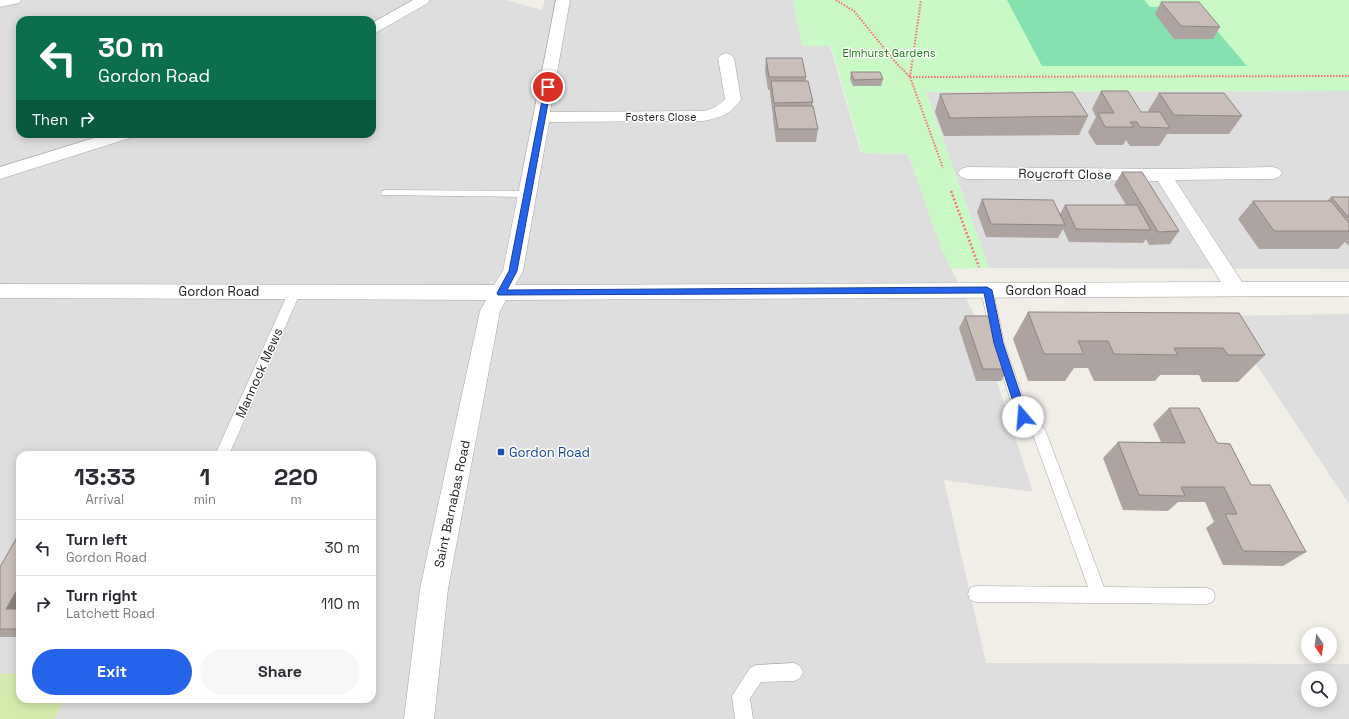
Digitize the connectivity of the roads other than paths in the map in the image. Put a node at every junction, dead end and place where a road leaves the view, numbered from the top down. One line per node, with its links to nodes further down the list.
1 (14, 0): 4 (street)
2 (423, 0): 5 (street)
3 (563, 0): 7 (street, Saint Barnabas Road)
4 (0, 3)
5 (376, 27)
6 (726, 58): 7 (street, Fosters Close)
7 (542, 117): 14 (street, Saint Barnabas Road)
8 (111, 138): 9 (street)
9 (0, 172)
10 (967, 173): 12 (street, Roycroft Close)
11 (1273, 173): 12 (street, Roycroft Close)
12 (1163, 175): 15 (street)
13 (386, 193): 14 (lane)
14 (528, 194): 20 (street, Saint Barnabas Road)
15 (1236, 289): 16 (street, Gordon Road); 17 (street, Gordon Road)
16 (1349, 289)
17 (987, 290): 20 (street, Gordon Road); 23 (lane)
18 (0, 291): 19 (street, Gordon Road)
19 (295, 291): 20 (street, Gordon Road); 21 (lane, Mannock Mews)
20 (501, 293): 26 (street, Saint Barnabas Road)
21 (224, 451)
22 (976, 594): 23 (lane)
23 (1099, 595): 24 (lane)
24 (1207, 596)
25 (794, 672): 27 (lane)
26 (418, 719)
27 (744, 719)

